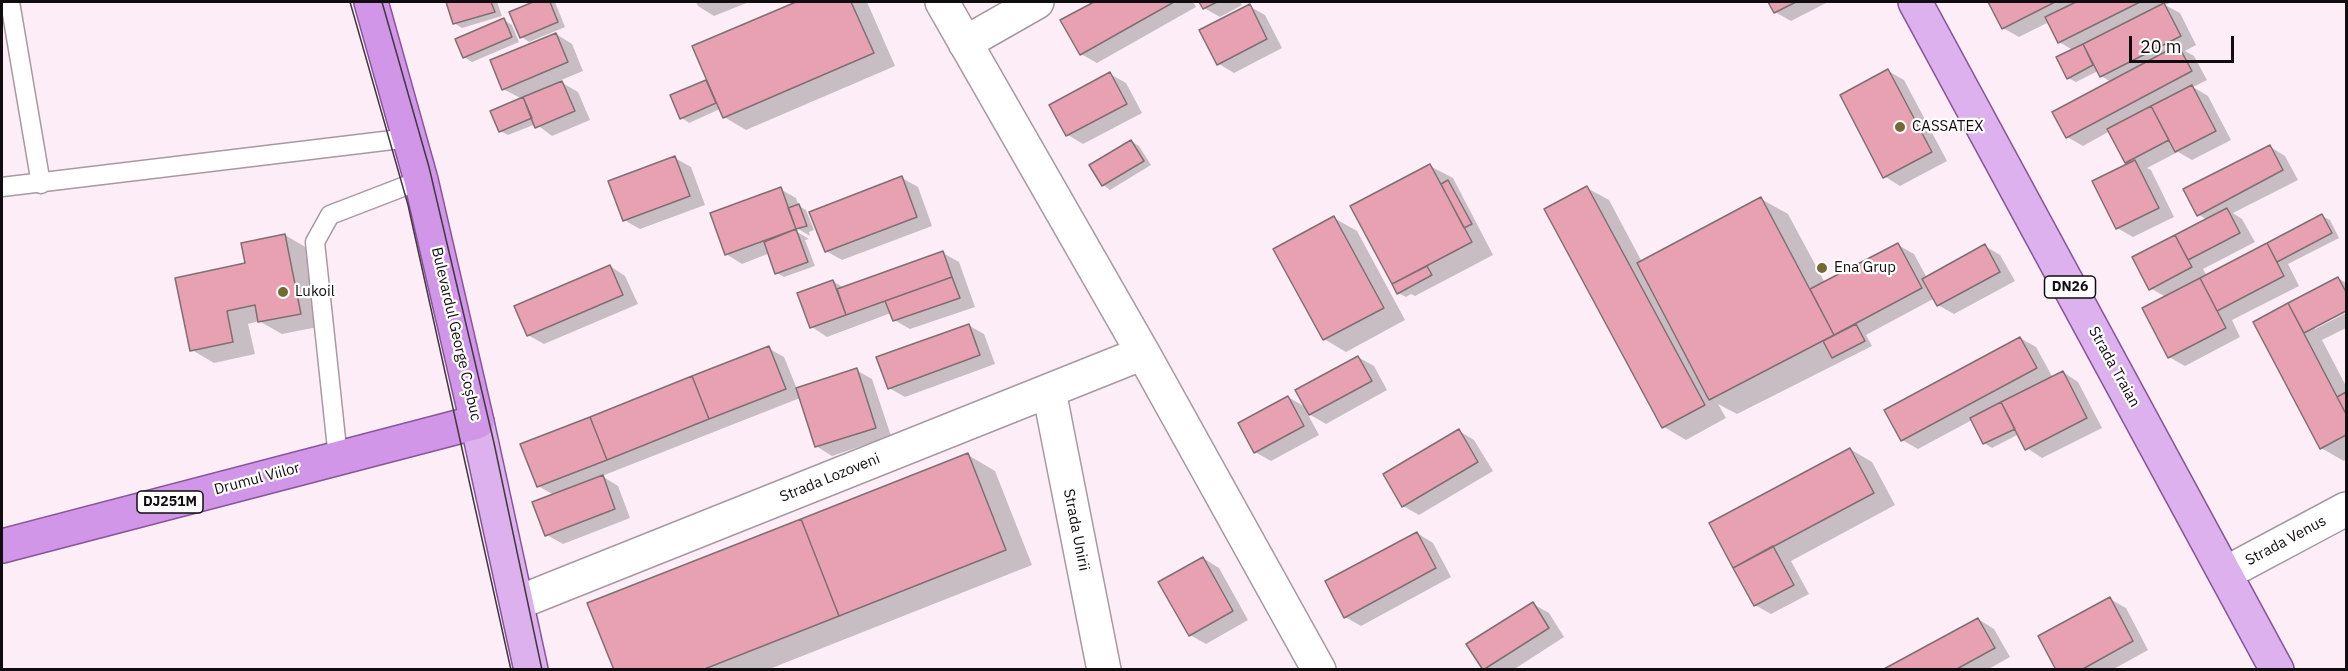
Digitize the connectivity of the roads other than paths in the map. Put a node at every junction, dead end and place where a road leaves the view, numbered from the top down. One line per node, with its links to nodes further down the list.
1 (10, 2): 9 (lane)
2 (371, 2): 7 (highway, Bulevardul George Coșbuc)
3 (942, 2): 6 (street)
4 (1037, 2): 6 (street)
5 (1915, 2): 17 (main road, Strada Traian / DN26)
6 (965, 43): 11 (street)
7 (409, 138): 8 (highway, Bulevardul George Coșbuc); 9 (lane)
8 (421, 180): 13 (highway, Bulevardul George Coșbuc); 14 (lane)
9 (41, 184): 10 (lane)
10 (2, 187)
11 (1143, 353): 12 (street, Strada Lozoveni); 21 (street)
12 (1049, 391): 18 (street, Strada Lozoveni); 20 (street, Strada Unirii)
13 (477, 422): 14 (highway, Drumul Viilor / DJ251M); 18 (main road, Bulevardul George Coșbuc)
14 (338, 458): 16 (highway, Drumul Viilor / DJ251M)
15 (2346, 509): 17 (street, Strada Venus)
16 (2, 546)
17 (2226, 573): 22 (main road, Strada Traian / DN26)
18 (517, 603): 19 (main road, Bulevardul George Coșbuc)
19 (531, 669)
20 (1104, 669)
21 (1319, 669)
22 (2277, 669)

